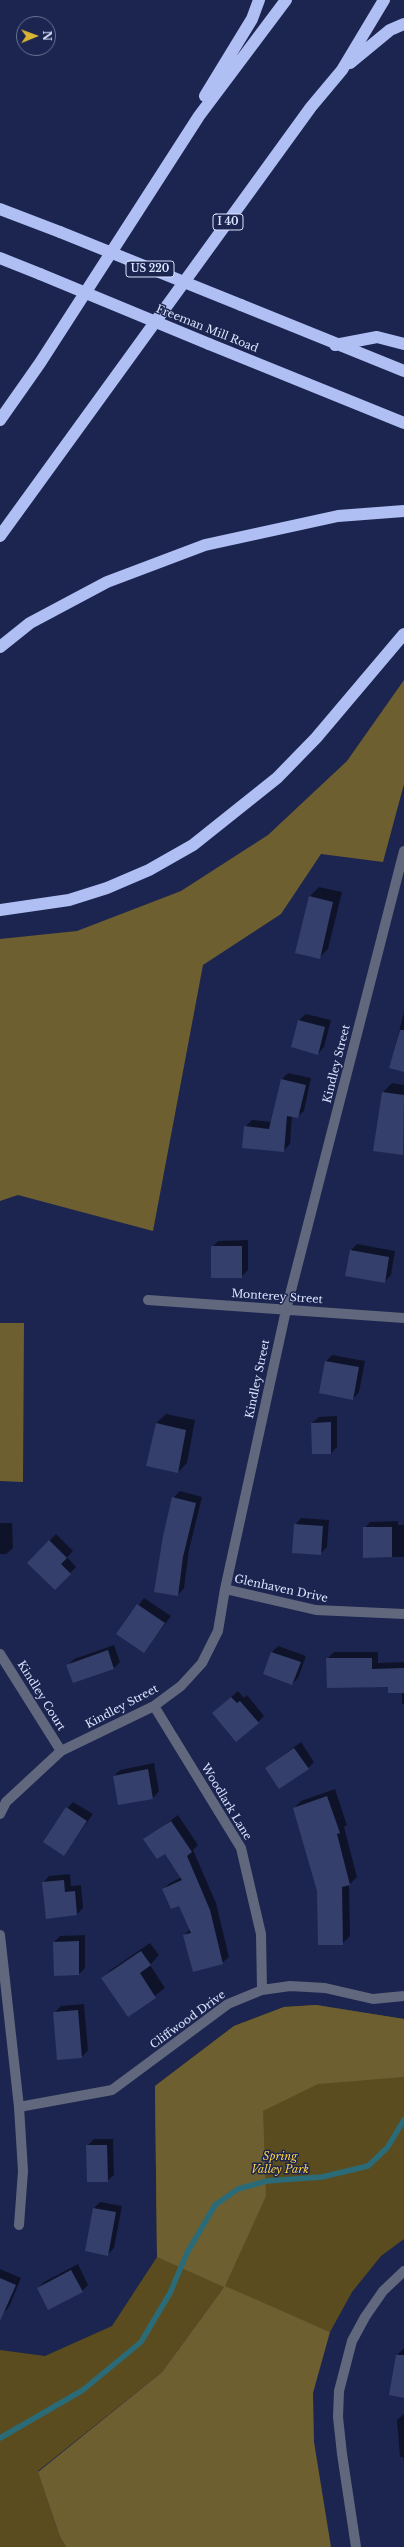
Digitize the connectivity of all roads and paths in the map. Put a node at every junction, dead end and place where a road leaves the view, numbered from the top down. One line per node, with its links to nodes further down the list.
1 (259, 0): 6 (highway)
2 (286, 0): 6 (highway)
3 (384, 0): 5 (highway, I 40)
4 (404, 24): 5 (highway)
5 (342, 70): 15 (highway, I 40)
6 (199, 116): 12 (highway)
7 (0, 209): 10 (highway, US 220, bridge)
8 (0, 258): 13 (highway, Freeman Mill Road, bridge)
9 (404, 344): 10 (highway)
10 (334, 345): 11 (highway)
11 (404, 371)
12 (0, 420)
13 (404, 422)
14 (404, 511): 17 (highway)
15 (0, 536)
16 (404, 634): 19 (highway)
17 (0, 647)
18 (404, 851): 21 (street, Kindley Street)
19 (0, 910)
20 (148, 1300): 21 (street, Monterey Street)
21 (286, 1310): 22 (street, Monterey Street); 23 (street, Kindley Street)
22 (404, 1318)
23 (225, 1589): 24 (street, Glenhaven Drive); 26 (street, Kindley Street)
24 (404, 1614)
25 (0, 1654): 27 (street, Kindley Court)
26 (154, 1706): 27 (street, Kindley Street); 30 (street, Woodlark Lane)
27 (61, 1751): 28 (street, Kindley Street)
28 (0, 1814)
29 (0, 1935): 32 (street)
30 (262, 1990): 31 (street, Cliffwood Drive); 32 (street, Cliffwood Drive)
31 (404, 1996)
32 (19, 2107): 33 (street)
33 (19, 2225)
34 (404, 2271): 35 (street)
35 (356, 2547)

